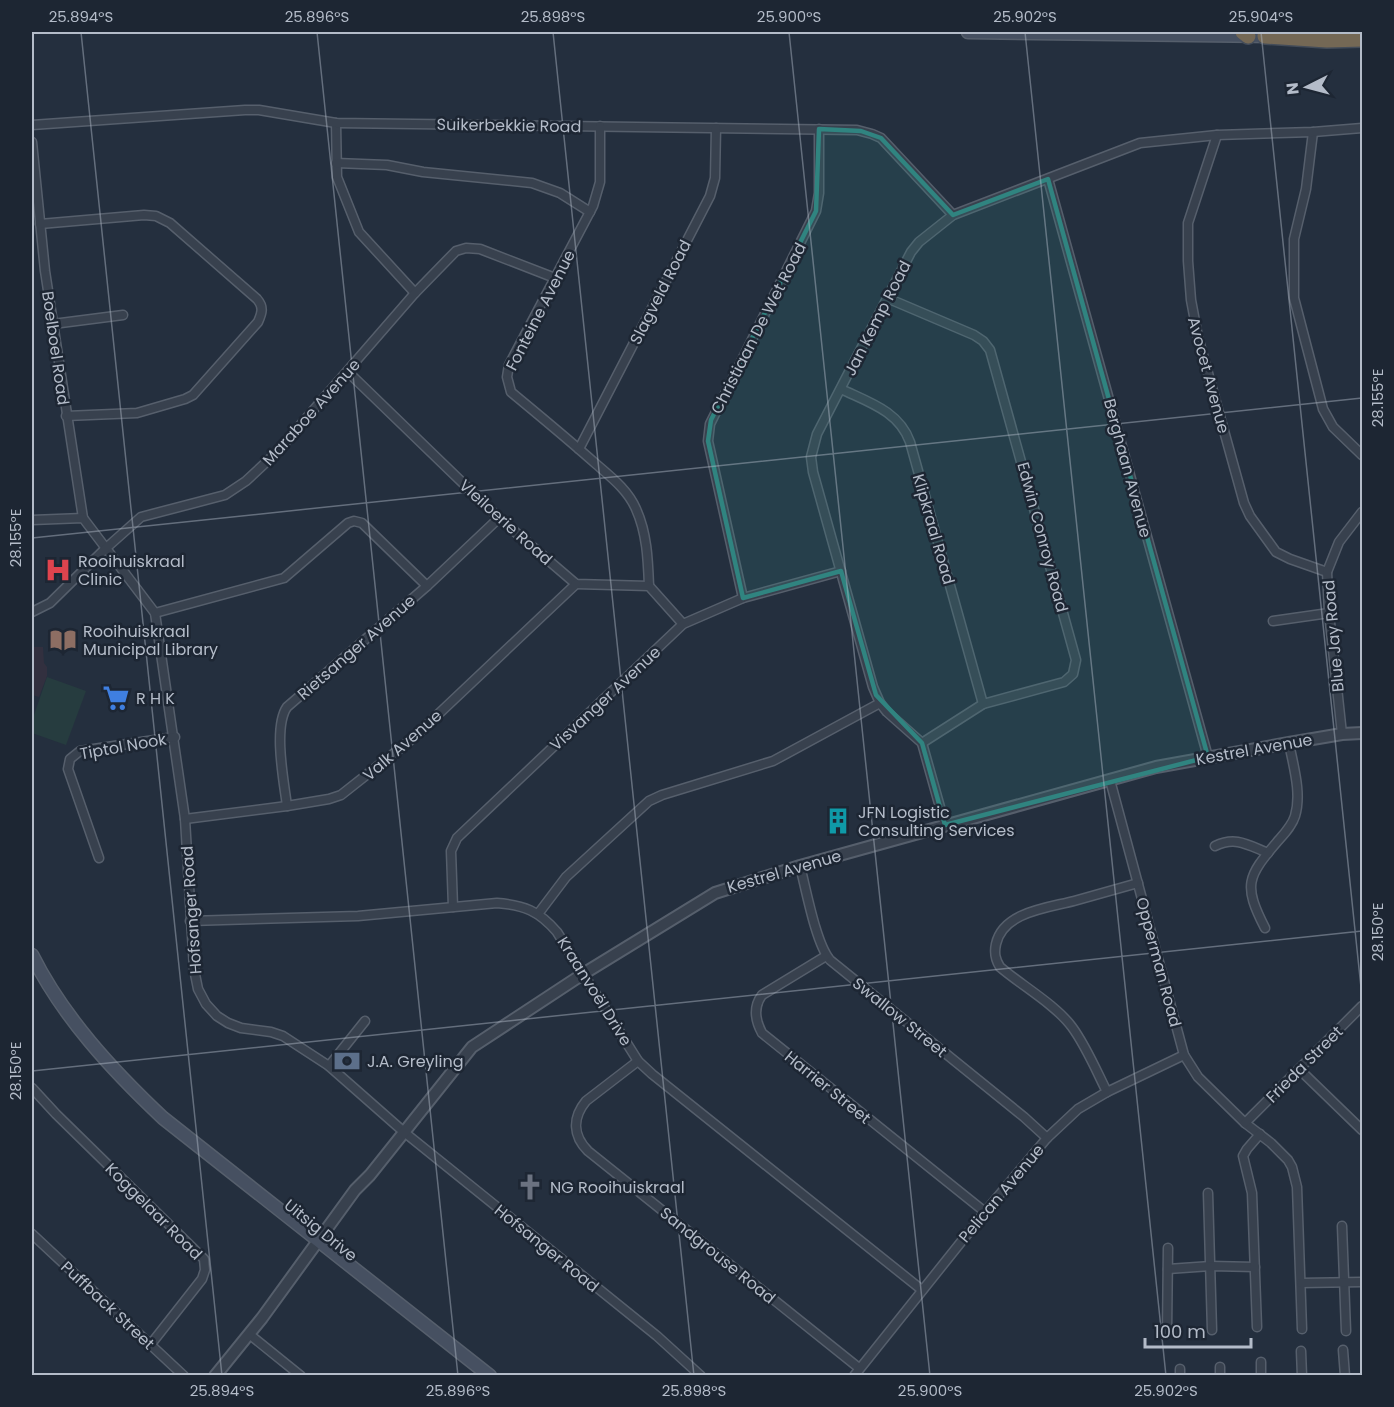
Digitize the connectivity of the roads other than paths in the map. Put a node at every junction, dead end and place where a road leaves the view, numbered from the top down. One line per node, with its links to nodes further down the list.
1 (968, 32): 2 (main road)
2 (1246, 34): 4 (main road)
3 (1362, 34): 4 (main road)
4 (1265, 36): 5 (highway)
5 (1362, 39)
6 (336, 123): 7 (street, Suikerbekkie Road); 8 (street, Suikerbekkie Road); 15 (street)
7 (32, 124)
8 (600, 126): 9 (street, Suikerbekkie Road); 17 (street, Fonteine Avenue)
9 (716, 128): 11 (street, Suikerbekkie Road); 28 (street, Slagveld Road)
10 (1362, 128): 12 (street, Jan Kemp Road)
11 (819, 129): 18 (street, Suikerbekkie Road); 41 (street, Christiaan De Wet Road)
12 (1312, 132): 13 (street, Jan Kemp Road); 29 (street)
13 (1217, 135): 16 (street, Jan Kemp Road); 36 (street, Avocet Avenue)
14 (32, 142): 19 (street, Boelboel Road)
15 (336, 163): 17 (street); 21 (street)
16 (1048, 179): 18 (street, Jan Kemp Road); 55 (street, Berghaan Avenue)
17 (590, 212): 20 (street, Fonteine Avenue)
18 (953, 215): 22 (street, Jan Kemp Road)
19 (40, 224): 24 (street, Boelboel Road); 27 (street)
20 (555, 278): 21 (street, Maraboe Avenue); 28 (street, Fonteine Avenue)
21 (415, 292): 25 (street, Maraboe Avenue)
22 (887, 298): 26 (street, Jan Kemp Road); 49 (street, Edwin Conroy Road)
23 (123, 315): 24 (street)
24 (53, 324): 27 (street, Boelboel Road)
25 (348, 372): 32 (street, Vleiloerie Road); 34 (street, Maraboe Avenue)
26 (841, 388): 35 (street, Jan Kemp Road); 49 (street, Klipkraal Road)
27 (66, 417): 31 (street, Boelboel Road)
28 (579, 449): 39 (street, Fonteine Avenue)
29 (1362, 454)
30 (1362, 512): 36 (street, Blue Jay Road)
31 (83, 518): 33 (street); 34 (street, Hofsanger Road)
32 (499, 518): 37 (street, Vleiloerie Road); 38 (street, Rietsanger Avenue)
33 (32, 520)
34 (105, 549): 40 (street, Maraboe Avenue); 44 (street, Hofsanger Road)
35 (841, 571): 41 (street, Visvanger Avenue); 48 (street, Jan Kemp Road)
36 (1327, 572): 45 (street, Blue Jay Road)
37 (576, 584): 39 (street); 57 (street, Valk Avenue)
38 (427, 586): 44 (street); 57 (street, Rietsanger Avenue)
39 (650, 586): 47 (street)
40 (57, 596): 42 (street, Maraboe Avenue); 43 (street, Maraboe Avenue)
41 (743, 598): 47 (street, Visvanger Avenue)
42 (32, 606)
43 (32, 612)
44 (155, 613): 52 (street, Hofsanger Road)
45 (1329, 613): 46 (street); 51 (street, Blue Jay Road)
46 (1273, 621)
47 (683, 624): 65 (street, Visvanger Avenue)
48 (880, 703): 53 (street, Jan Kemp Road); 66 (street)
49 (983, 704): 53 (street, Edwin Conroy Road)
50 (1362, 733): 51 (street, Kestrel Avenue)
51 (1342, 734): 54 (street, Kestrel Avenue)
52 (175, 737): 58 (street, Hofsanger Road); 62 (street, Tiptol Nook)
53 (922, 743): 59 (street)
54 (1289, 743): 55 (street, Kestrel Avenue); 61 (street)
55 (1208, 757): 56 (street, Kestrel Avenue)
56 (1110, 780): 59 (street, Kestrel Avenue); 64 (street, Opperman Road)
57 (287, 806): 58 (street, Valk Avenue)
58 (185, 819): 67 (street, Hofsanger Road)
59 (945, 825): 63 (street, Kestrel Avenue)
60 (1215, 846): 61 (street)
61 (1268, 853): 68 (street)
62 (99, 858)
63 (800, 866): 70 (street); 71 (street, Kestrel Avenue)
64 (1138, 883): 74 (street, Opperman Road); 79 (street)
65 (453, 907): 66 (street, Kraanvoël Drive); 67 (street, Kraanvoël Drive)
66 (538, 914): 71 (street, Kraanvoël Drive)
67 (190, 921): 76 (street, Hofsanger Road)
68 (1265, 928)
69 (32, 955): 89 (main road, Uitsig Drive)
70 (826, 956): 84 (street, Swallow Street); 86 (street, Harrier Street)
71 (583, 974): 75 (street, Kraanvoël Drive); 82 (street, Kestrel Avenue)
72 (1362, 1006): 77 (street, Frieda Street)
73 (365, 1021): 76 (street)
74 (1184, 1055): 79 (street, Pelican Avenue); 80 (street, Opperman Road)
75 (638, 1061): 97 (street, Kraanvoël Drive); 108 (street, Sandgrouse Road)
76 (329, 1066): 82 (street, Hofsanger Road)
77 (1300, 1070): 80 (street, Frieda Street); 81 (street)
78 (32, 1088): 104 (street, Koggelaar Road)
79 (1107, 1092): 84 (street, Pelican Avenue)
80 (1245, 1123): 83 (street, Opperman Road)
81 (1362, 1130)
82 (404, 1132): 89 (street, Kestrel Avenue); 113 (street, Hofsanger Road)
83 (1260, 1134): 92 (street); 96 (street, Opperman Road)
84 (1047, 1138): 86 (street, Pelican Avenue)
85 (1208, 1192): 91 (street)
86 (985, 1212): 97 (street, Pelican Avenue)
87 (1342, 1226): 94 (street)
88 (32, 1234): 104 (street, Puffback Street)
89 (317, 1245): 103 (street, Kestrel Avenue); 112 (main road, Uitsig Drive)
90 (1168, 1248): 93 (street)
91 (1210, 1266): 92 (street); 93 (street); 100 (street)
92 (1255, 1267): 98 (street)
93 (1168, 1269): 102 (street)
94 (1343, 1282): 95 (street); 96 (street); 101 (street)
95 (1362, 1282)
96 (1300, 1283): 99 (street, Opperman Road)
97 (922, 1290): 108 (street, Pelican Avenue)
98 (1257, 1327)
99 (1302, 1329)
100 (1212, 1330)
101 (1346, 1331)
102 (1167, 1333)
103 (249, 1334): 110 (street, Kestrel Avenue); 111 (street)
104 (150, 1344): 109 (street, Puffback Street)
105 (1343, 1350): 116 (street)
106 (1301, 1351): 115 (street)
107 (1261, 1362): 114 (street)
108 (856, 1372)
109 (184, 1376)
110 (215, 1376)
111 (301, 1376)
112 (490, 1376)
113 (701, 1376)
114 (1261, 1376)
115 (1302, 1376)
116 (1345, 1376)

